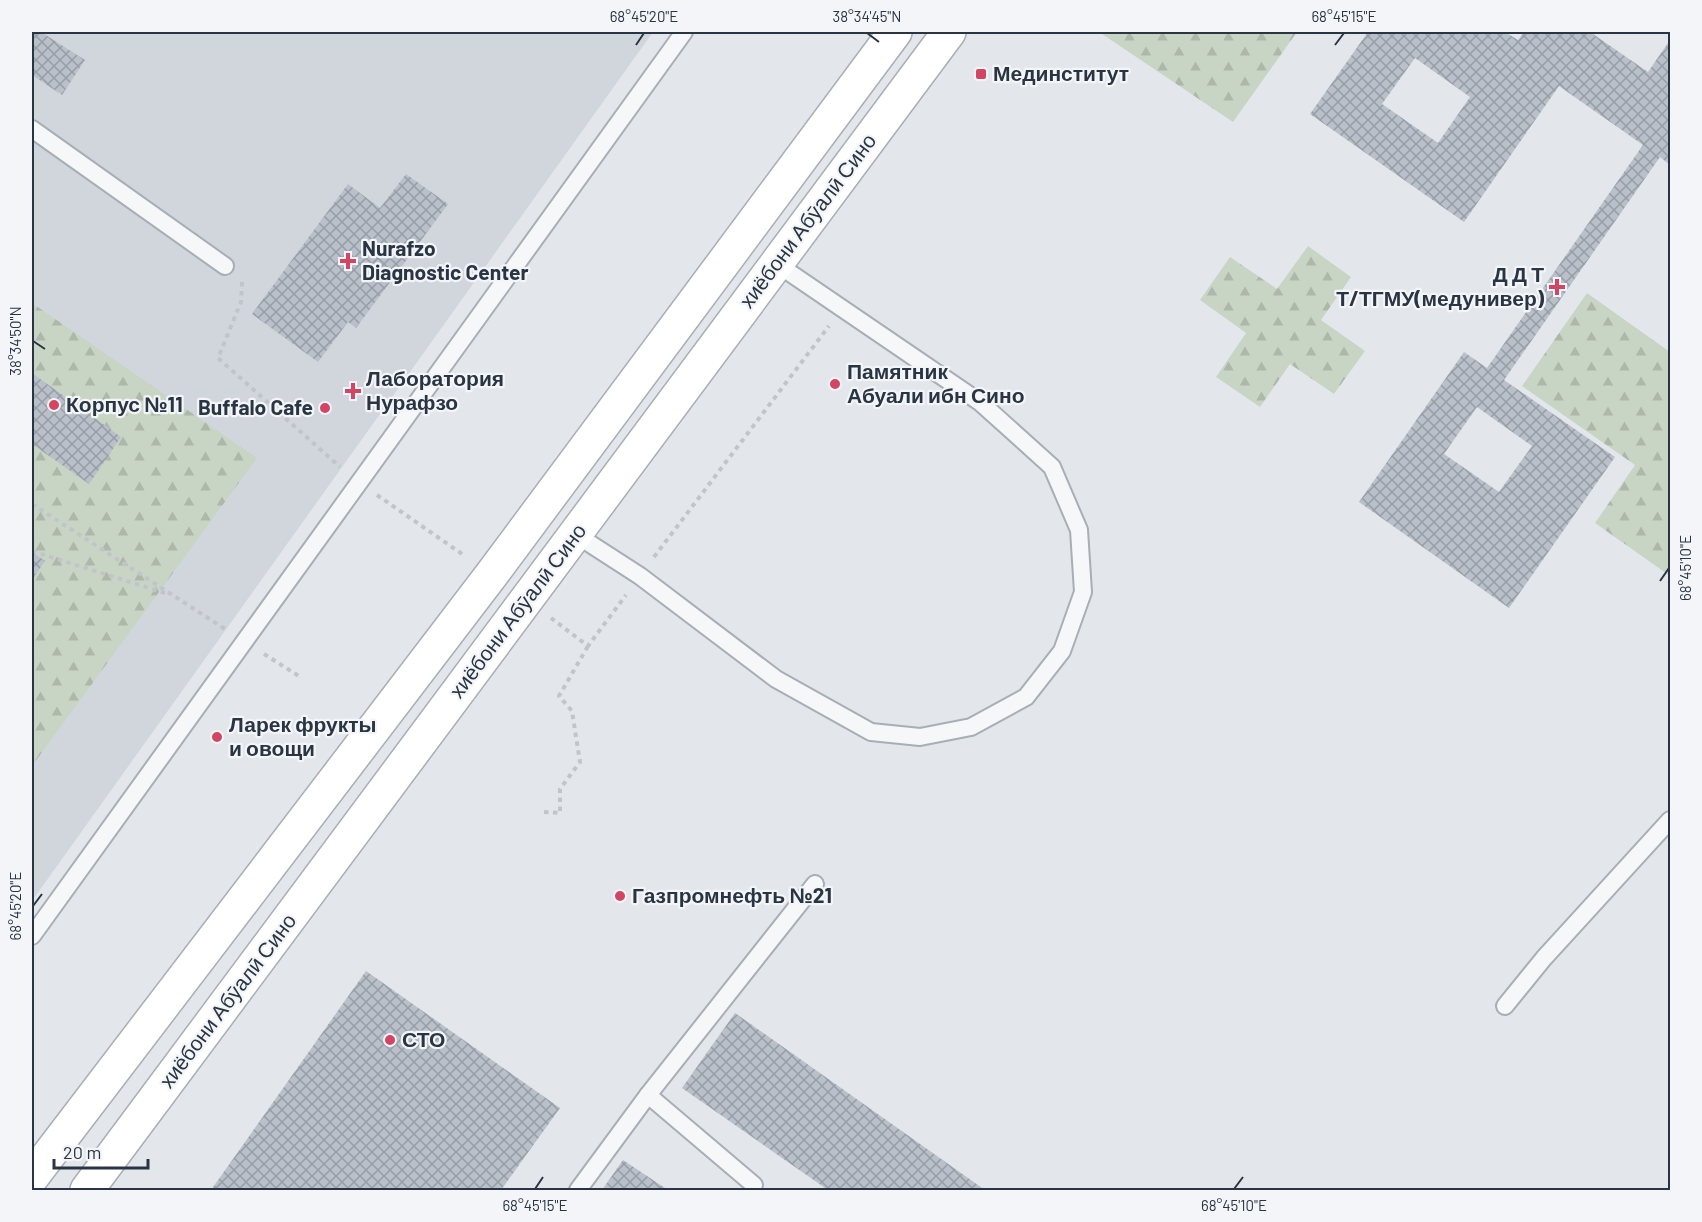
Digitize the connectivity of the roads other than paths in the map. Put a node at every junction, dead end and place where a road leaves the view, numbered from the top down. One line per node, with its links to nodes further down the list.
1 (684, 32): 10 (lane)
2 (895, 32): 13 (main road, хиёбони Абӯалӣ Сино)
3 (950, 32): 5 (main road, хиёбони Абӯалӣ Сино)
4 (32, 129): 6 (lane)
5 (777, 264): 7 (main road, хиёбони Абӯалӣ Сино); 7 (lane)
6 (225, 266)
7 (575, 534): 14 (main road, хиёбони Абӯалӣ Сино)
8 (1671, 820): 11 (lane)
9 (815, 884): 12 (lane)
10 (32, 936)
11 (1505, 1006)
12 (648, 1095): 15 (lane); 16 (lane)
13 (34, 1172)
14 (97, 1187)
15 (755, 1189)
16 (578, 1191)

